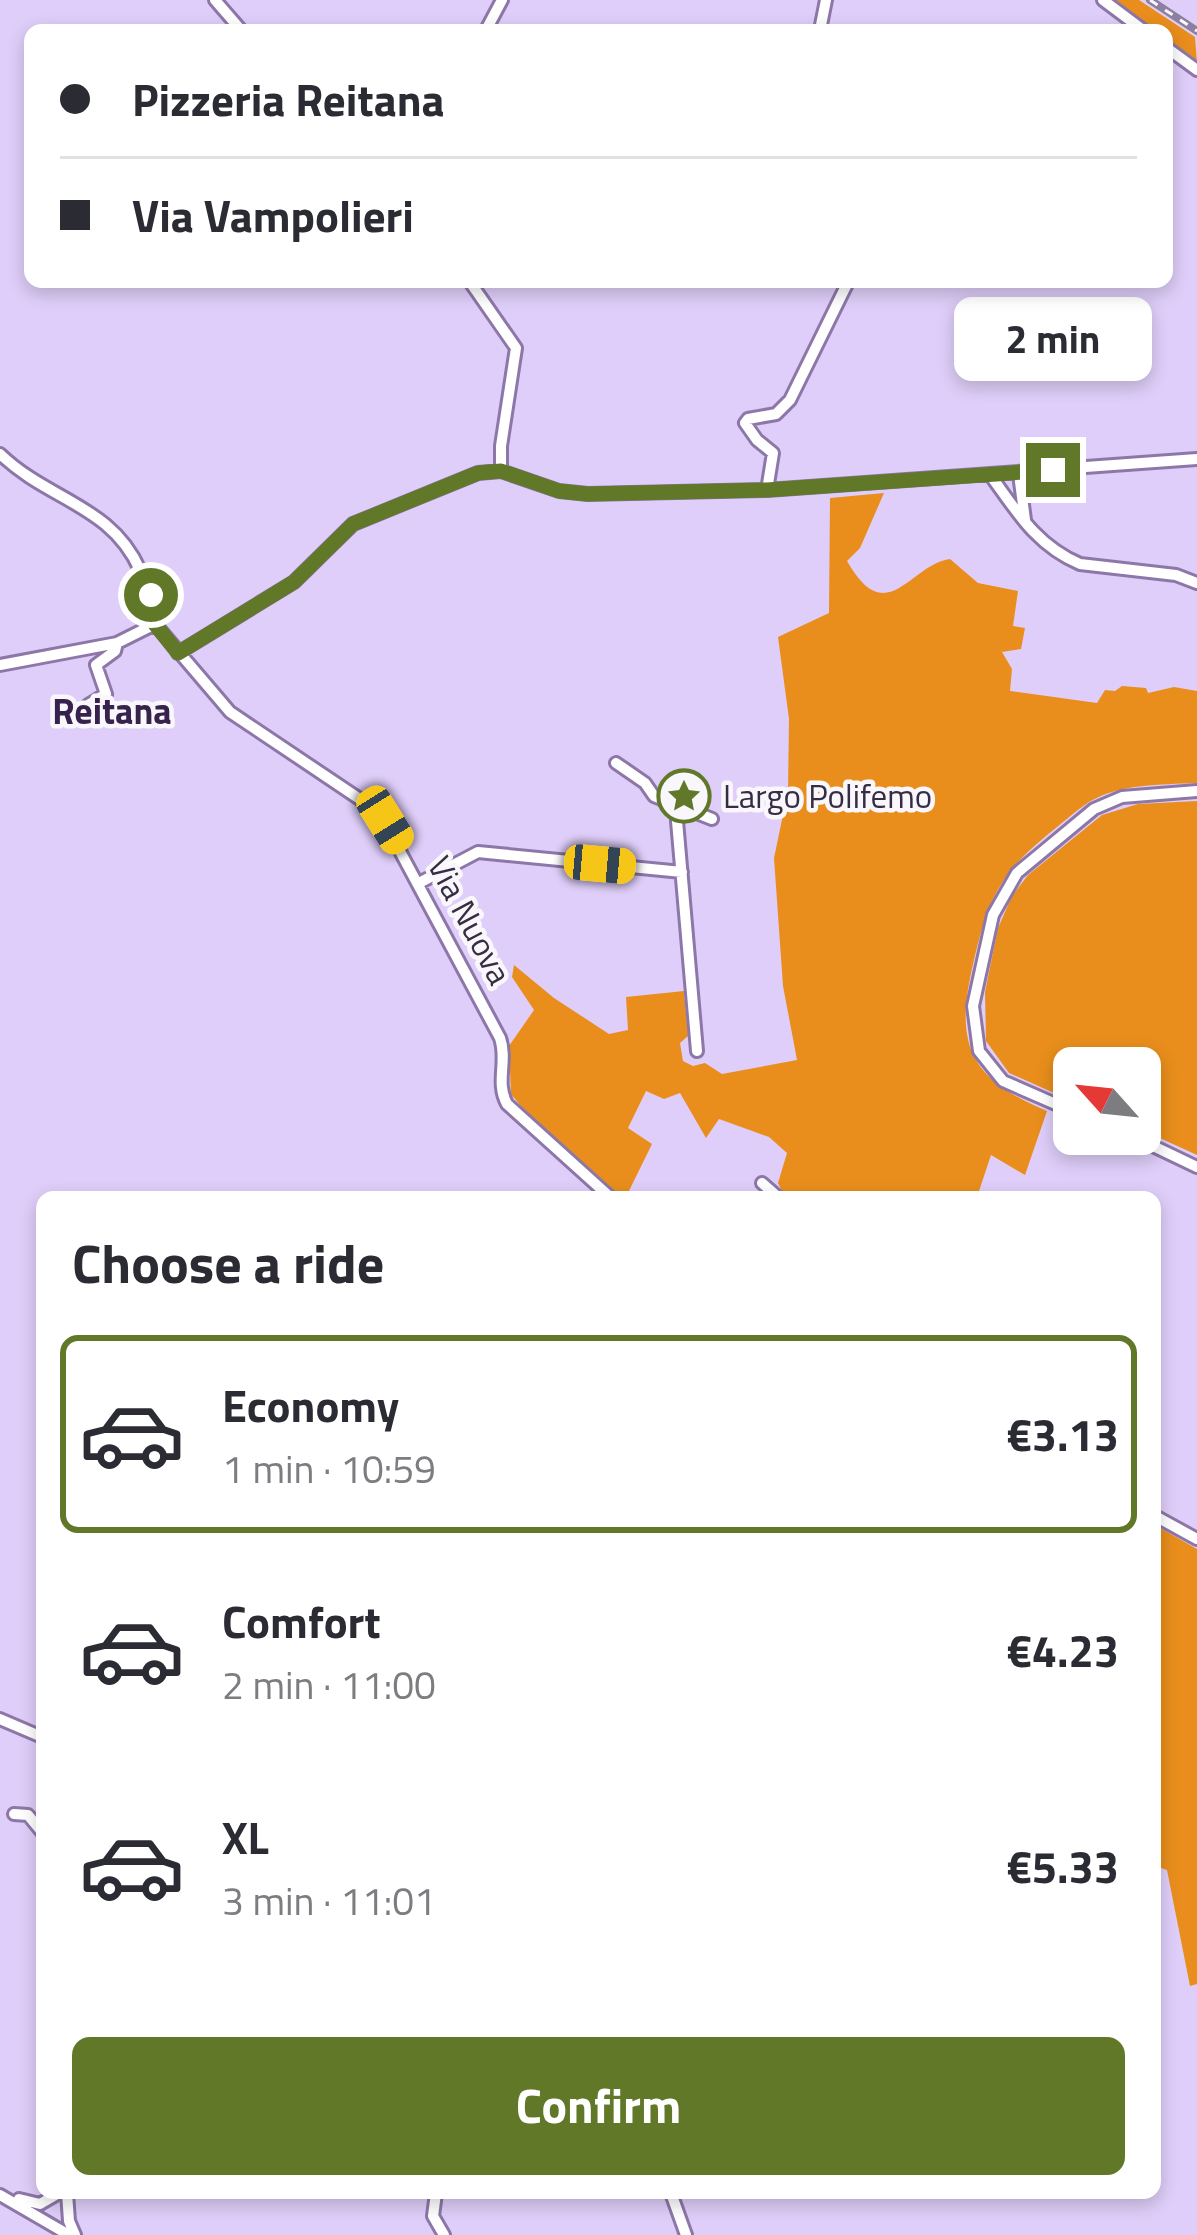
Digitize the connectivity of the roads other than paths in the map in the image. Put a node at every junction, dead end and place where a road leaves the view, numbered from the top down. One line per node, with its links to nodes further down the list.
1 (214, 0): 3 (street)
2 (1103, 0): 4 (street)
3 (236, 24)
4 (1136, 24)
5 (1173, 52): 6 (street)
6 (1197, 70)
7 (474, 288): 11 (street)
8 (845, 288): 14 (street)
9 (0, 454): 17 (street)
10 (1197, 460): 12 (street)
11 (501, 471): 14 (street); 19 (street)
12 (1019, 474): 13 (street); 15 (street)
13 (991, 476): 14 (street); 15 (street)
14 (767, 490)
15 (1026, 523): 16 (street)
16 (1197, 583)
17 (155, 624): 18 (street); 19 (street, Via Nuova)
18 (117, 643): 20 (street); 21 (street)
19 (178, 653): 27 (street, Via Nuova)
20 (0, 665)
21 (88, 705)
22 (616, 763): 24 (street)
23 (1197, 791): 29 (street)
24 (681, 807): 25 (street); 26 (street)
25 (712, 819)
26 (682, 872): 27 (street); 28 (street)
27 (419, 883): 33 (street, Via Nuova)
28 (697, 1052)
29 (1053, 1103)
30 (1161, 1150): 31 (street)
31 (1197, 1167)
32 (762, 1183): 34 (street)
33 (603, 1191)
34 (771, 1191)
35 (1161, 1519): 36 (street)
36 (1197, 1539)
37 (0, 1720): 38 (street)
38 (36, 1735)
39 (14, 1814): 40 (street)
40 (36, 1825)
41 (4, 2194): 42 (street); 47 (street)
42 (58, 2199)
43 (61, 2199): 47 (street)
44 (62, 2199): 48 (street)
45 (435, 2199): 49 (street)
46 (673, 2199): 50 (street)
47 (49, 2222): 48 (street)
48 (72, 2235)
49 (444, 2235)
50 (686, 2235)

